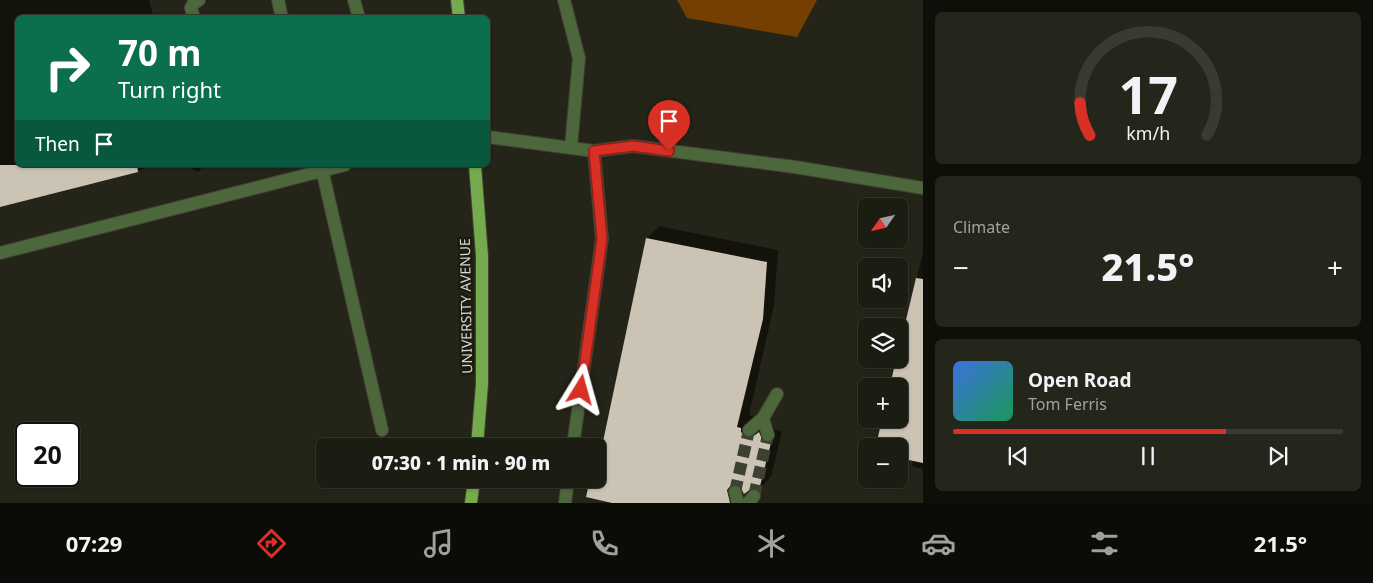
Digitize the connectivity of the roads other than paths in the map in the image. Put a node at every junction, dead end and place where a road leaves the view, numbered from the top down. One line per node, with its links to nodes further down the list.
1 (199, 0): 6 (lane)
2 (278, 0): 7 (lane)
3 (354, 0): 8 (lane)
4 (457, 0): 9 (main road)
5 (564, 0): 11 (lane)
6 (193, 15)
7 (281, 15)
8 (358, 15)
9 (459, 15)
10 (490, 136): 11 (lane)
11 (571, 147): 12 (lane)
12 (594, 151): 15 (lane); 23 (lane)
13 (475, 167): 22 (main road, UNIVERSITY AVENUE)
14 (322, 168): 16 (lane); 19 (lane)
15 (923, 188)
16 (0, 253)
17 (777, 394): 18 (lane)
18 (763, 418): 20 (lane); 21 (lane)
19 (382, 430)
20 (749, 430)
21 (768, 435)
22 (478, 438)
23 (574, 438)
24 (473, 488): 26 (main road)
25 (567, 488): 27 (lane)
26 (471, 503)
27 (565, 503)

